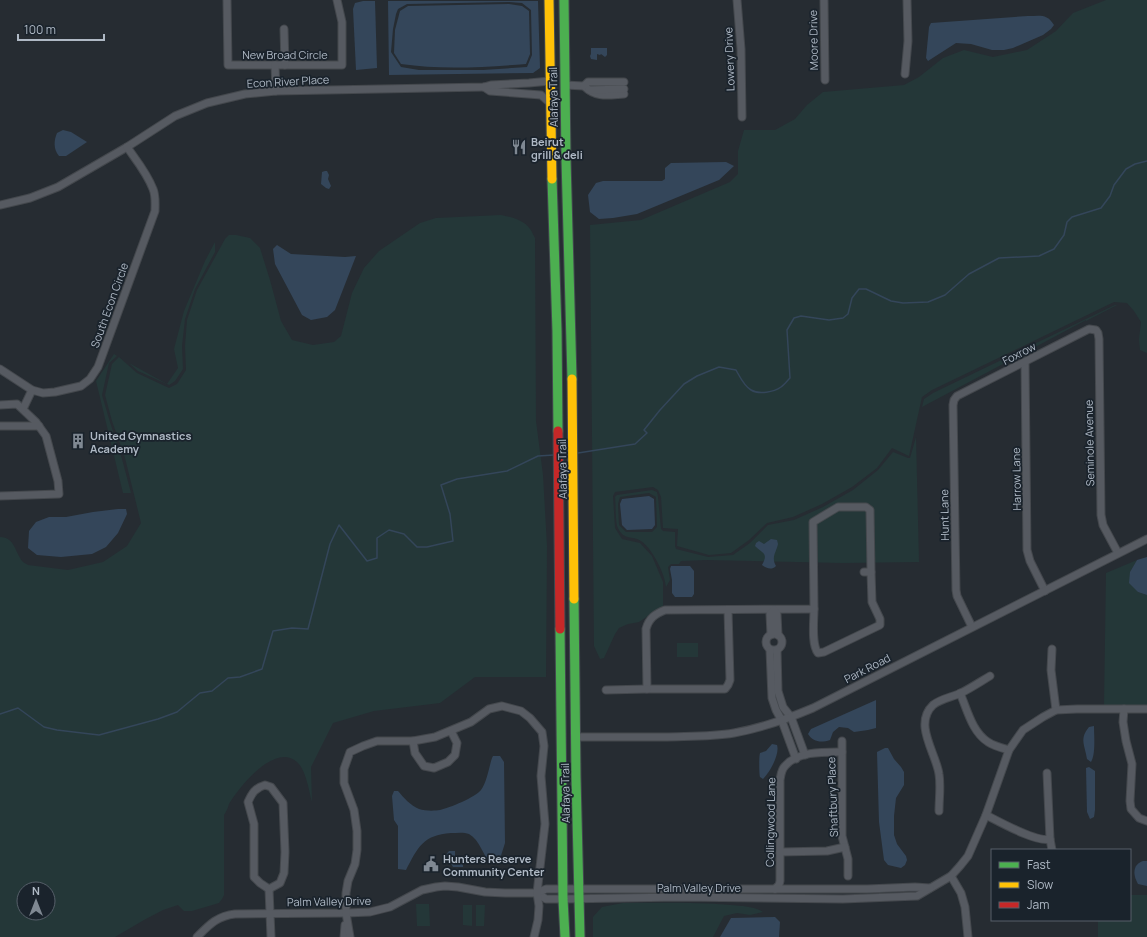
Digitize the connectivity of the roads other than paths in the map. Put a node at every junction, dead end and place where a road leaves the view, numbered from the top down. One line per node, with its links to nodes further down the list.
1 (227, 0): 9 (street, New Broad Circle)
2 (337, 0): 10 (street, New Broad Circle)
3 (564, 0): 14 (main road, Alafaya Trail)
4 (737, 0): 19 (street, Lowery Drive)
5 (824, 0): 12 (street, Moore Drive)
6 (907, 0): 11 (street)
7 (549, 2): 13 (main road, Alafaya Trail); 14 (main road)
8 (284, 29): 10 (street)
9 (276, 65): 10 (street, New Broad Circle); 17 (street)
10 (285, 65)
11 (905, 74)
12 (825, 80)
13 (550, 81): 15 (street, Econ River Place); 18 (main road, Alafaya Trail); 21 (main road)
14 (565, 85): 16 (street); 21 (main road, Alafaya Trail)
15 (484, 87): 17 (street, Econ River Place); 18 (street, Econ River Place)
16 (624, 89)
17 (276, 91): 20 (street, Econ River Place)
18 (550, 103): 24 (main road, Alafaya Trail)
19 (742, 117)
20 (127, 147): 22 (street, Econ River Place); 28 (street, South Econ Circle)
21 (566, 159): 25 (main road, Alafaya Trail)
22 (0, 205)
23 (1096, 330): 26 (street, Foxrow); 37 (street, Seminole Avenue)
24 (557, 331): 25 (main road); 36 (main road, Alafaya Trail)
25 (572, 349): 38 (main road, Alafaya Trail)
26 (1025, 362): 29 (street, Foxrow); 39 (street, Harrow Lane)
27 (0, 369): 28 (street, South Econ Circle)
28 (32, 390): 31 (street)
29 (954, 400): 43 (street, Hunt Lane)
30 (0, 405): 31 (street)
31 (23, 409): 33 (street)
32 (0, 426): 33 (street)
33 (38, 426): 34 (street)
34 (0, 496)
35 (1147, 539): 37 (street, Park Road)
36 (560, 542): 38 (main road); 47 (main road, Alafaya Trail)
37 (1118, 553): 39 (street, Park Road)
38 (574, 559): 59 (main road, Alafaya Trail)
39 (1045, 591): 43 (street, Park Road)
40 (814, 609): 40 (street); 42 (street)
41 (728, 610): 42 (street); 49 (street); 49 (street)
42 (774, 610): 44 (street)
43 (972, 627): 55 (street, Park Road)
44 (774, 635): 46 (street); 46 (street)
45 (1052, 649): 54 (street)
46 (774, 650): 55 (street); 56 (street)
47 (560, 658): 59 (main road); 79 (main road, Alafaya Trail)
48 (990, 676): 51 (street)
49 (647, 689): 50 (street)
50 (606, 690)
51 (960, 693): 63 (street); 68 (street)
52 (1124, 709): 53 (street, Palm Valley Drive); 54 (street, Palm Valley Drive); 70 (street)
53 (1147, 709)
54 (1056, 710): 63 (street, Palm Valley Drive)
55 (791, 718): 56 (street, Park Road); 58 (street)
56 (782, 721): 59 (street, Park Road); 60 (street)
57 (451, 731): 61 (street); 61 (street); 82 (street)
58 (797, 735): 60 (street); 65 (street)
59 (576, 737): 83 (main road, Alafaya Trail)
60 (788, 738): 66 (street)
61 (413, 741): 87 (street)
62 (842, 742): 64 (street, Shaftbury Place)
63 (1009, 750): 69 (street, Palm Valley Drive)
64 (842, 752): 65 (street, Collingwood Lane); 72 (street, Shaftbury Place)
65 (805, 755): 66 (street, Collingwood Lane)
66 (796, 759): 74 (street, Collingwood Lane)
67 (1047, 772): 71 (street)
68 (939, 811)
69 (986, 815): 71 (street); 76 (street, Palm Valley Drive)
70 (1147, 821)
71 (1050, 839): 73 (street)
72 (845, 847): 74 (street); 75 (street, Shaftbury Place)
73 (1052, 849)
74 (780, 852): 80 (street, Collingwood Lane)
75 (848, 876)
76 (951, 876): 77 (street, Palm Valley Drive); 95 (street)
77 (930, 888): 81 (street, Palm Valley Drive); 85 (street, Palm Valley Drive)
78 (269, 889): 78 (street); 86 (street)
79 (563, 889): 82 (street, Palm Valley Drive); 83 (street, Palm Valley Drive); 84 (main road, Alafaya Trail)
80 (776, 889): 81 (street, Palm Valley Drive); 83 (street, Palm Valley Drive)
81 (862, 889): 85 (street)
82 (537, 893): 84 (street, Palm Valley Drive); 87 (street, Palm Valley Drive); 92 (street)
83 (579, 893): 84 (street, Palm Valley Drive); 85 (street, Palm Valley Drive); 94 (main road, Alafaya Trail)
84 (563, 899): 93 (main road, Alafaya Trail)
85 (862, 899)
86 (271, 913): 87 (street, Palm Valley Drive); 88 (street, Palm Valley Drive); 89 (street)
87 (346, 913): 90 (street); 91 (street)
88 (197, 937)
89 (271, 937)
90 (344, 937)
91 (350, 937)
92 (534, 937)
93 (565, 937)
94 (580, 937)
95 (968, 937)

